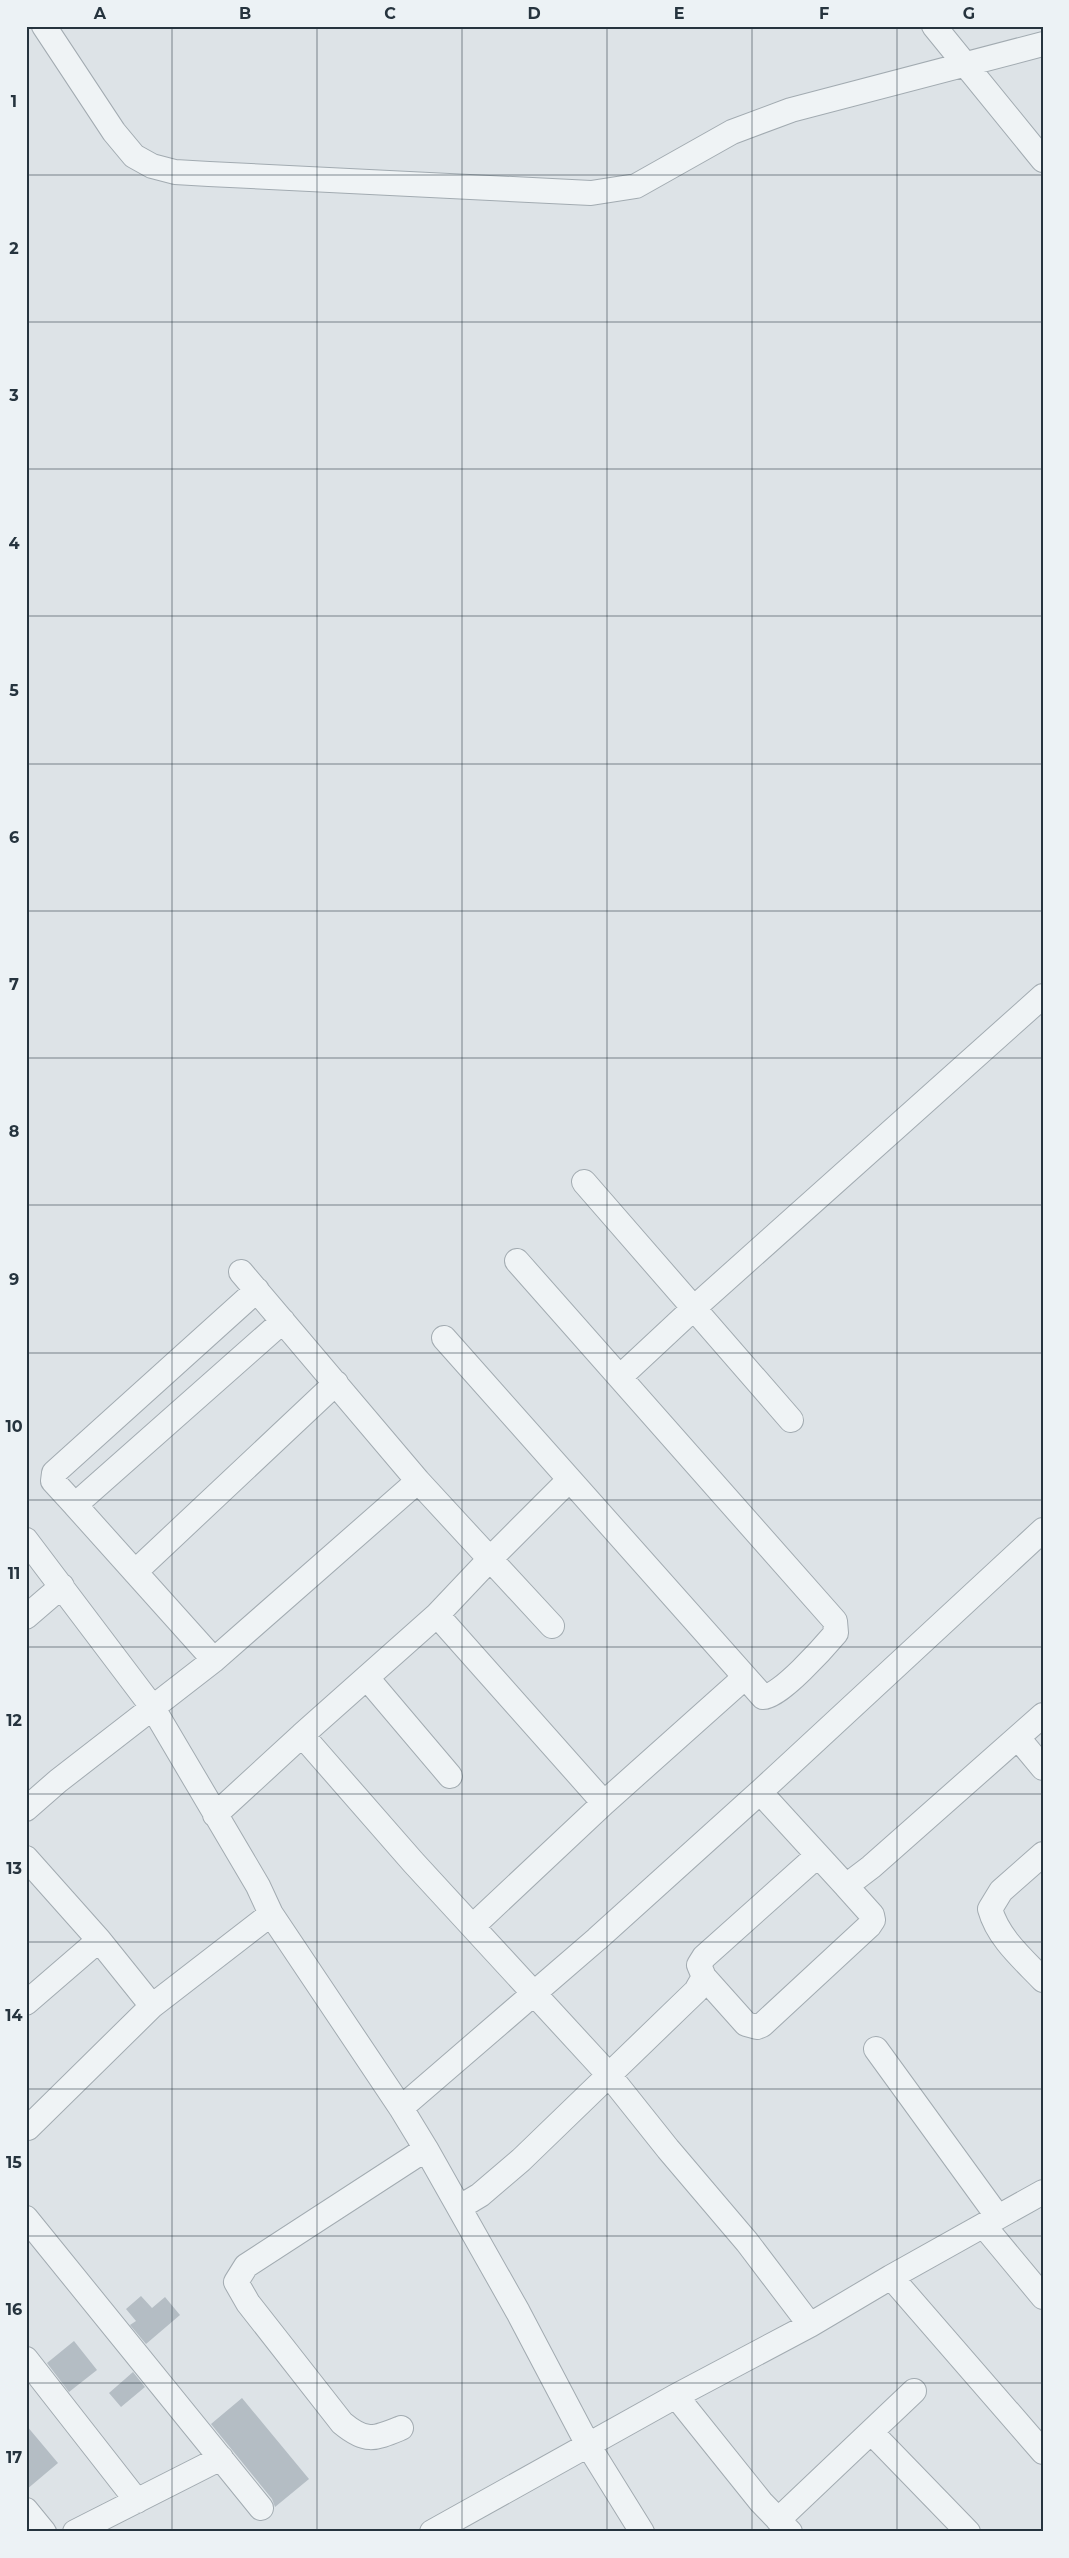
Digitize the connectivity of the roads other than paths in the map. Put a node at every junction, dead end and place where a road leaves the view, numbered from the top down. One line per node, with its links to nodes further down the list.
1 (44, 26): 4 (street)
2 (934, 26): 4 (street)
3 (1043, 44): 4 (street)
4 (967, 66): 5 (street)
5 (1043, 160)
6 (1043, 996): 11 (street)
7 (584, 1182): 11 (street)
8 (517, 1261): 14 (street)
9 (241, 1272): 10 (street)
10 (257, 1290): 12 (street); 19 (street)
11 (694, 1308): 14 (street); 16 (street)
12 (283, 1322): 15 (street); 19 (street)
13 (444, 1338): 17 (street)
14 (620, 1377): 30 (street)
15 (336, 1383): 18 (street); 23 (street)
16 (791, 1420)
17 (569, 1480): 22 (street); 30 (street)
18 (418, 1481): 22 (street); 28 (street)
19 (75, 1505): 23 (street)
20 (1043, 1530): 37 (street)
21 (26, 1540): 24 (street)
22 (490, 1559): 25 (street); 27 (street)
23 (135, 1572): 28 (street)
24 (62, 1586): 26 (street); 31 (street)
25 (437, 1615): 29 (street); 38 (street)
26 (26, 1617)
27 (552, 1626)
28 (214, 1660): 31 (street)
29 (367, 1678): 33 (street); 36 (street)
30 (744, 1678): 38 (street)
31 (153, 1708): 39 (street); 40 (street)
32 (1043, 1715): 34 (street)
33 (302, 1735): 40 (street); 46 (street)
34 (1018, 1738): 35 (street); 44 (street)
35 (1043, 1768)
36 (450, 1776)
37 (760, 1792): 42 (street); 50 (street)
38 (604, 1803): 46 (street)
39 (26, 1809)
40 (215, 1815): 45 (street)
41 (1043, 1854): 49 (street)
42 (817, 1856): 44 (street); 48 (street)
43 (26, 1858): 47 (street)
44 (846, 1886): 48 (street)
45 (271, 1914): 52 (street); 55 (street)
46 (473, 1926): 50 (street)
47 (99, 1940): 51 (street); 52 (street)
48 (704, 1977): 54 (street)
49 (1043, 1980)
50 (534, 1994): 54 (street); 55 (street)
51 (26, 2003)
52 (152, 2006): 56 (street)
53 (876, 2049): 61 (street)
54 (609, 2075): 59 (street); 64 (street)
55 (401, 2108): 57 (street)
56 (28, 2128)
57 (426, 2149): 59 (street); 68 (street)
58 (1043, 2192): 61 (street)
59 (460, 2207): 70 (street)
60 (26, 2218): 72 (street)
61 (991, 2221): 62 (street); 63 (street)
62 (891, 2276): 64 (street); 71 (street)
63 (1043, 2297)
64 (810, 2325): 67 (street)
65 (26, 2359): 73 (street)
66 (914, 2391): 69 (street)
67 (676, 2396): 70 (street); 76 (street)
68 (401, 2428)
69 (871, 2432): 76 (street); 81 (street)
70 (588, 2445): 79 (street); 80 (street)
71 (1043, 2452)
72 (221, 2458): 73 (street); 74 (street)
73 (137, 2501): 77 (street)
74 (261, 2508)
75 (26, 2510): 78 (street)
76 (784, 2526)
77 (79, 2531)
78 (44, 2532)
79 (432, 2532)
80 (642, 2532)
81 (968, 2532)

